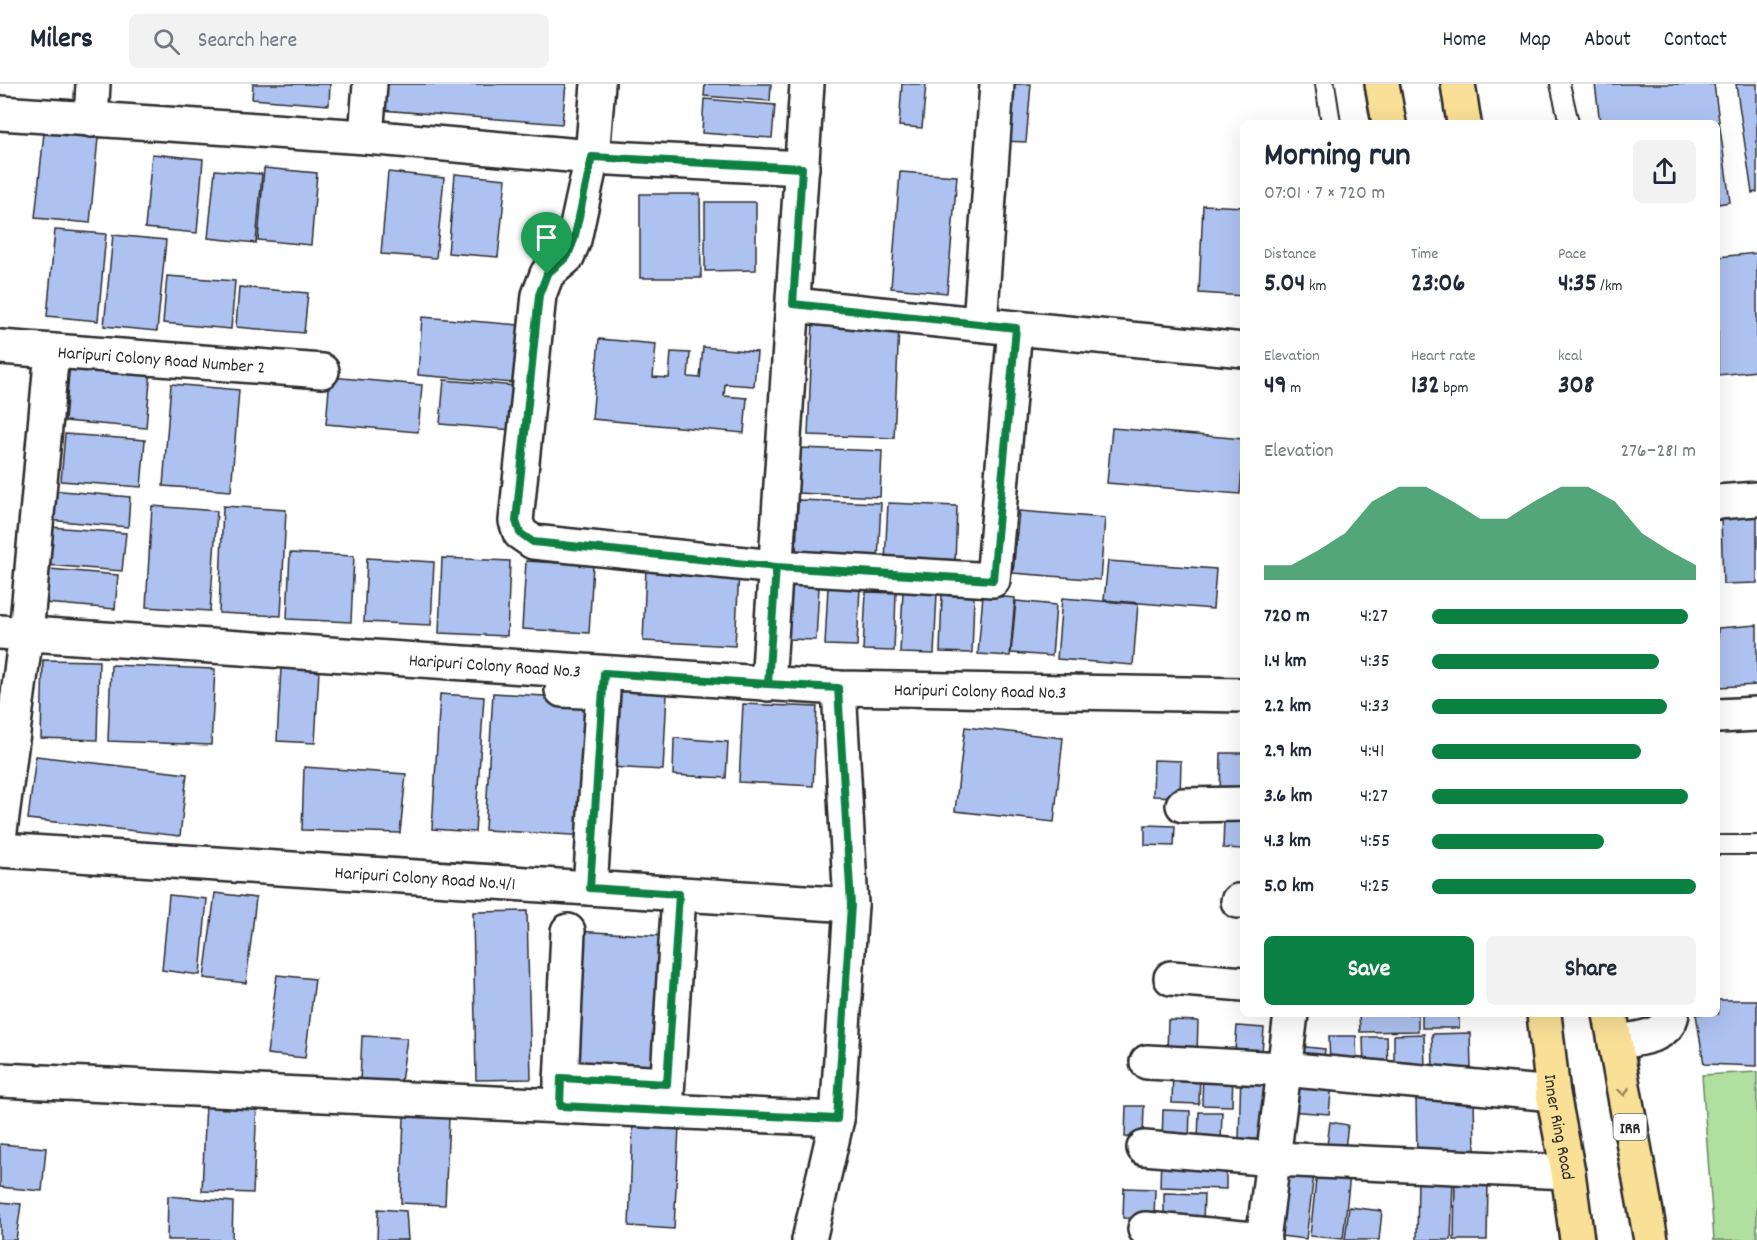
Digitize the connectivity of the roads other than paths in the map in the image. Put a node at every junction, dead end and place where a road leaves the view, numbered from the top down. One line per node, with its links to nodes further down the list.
1 (93, 84): 11 (street)
2 (370, 84): 16 (street)
3 (598, 84): 17 (street)
4 (807, 84): 18 (street)
5 (997, 84): 20 (street)
6 (1325, 84): 12 (lane)
7 (1382, 84): 13 (highway)
8 (1458, 84): 14 (highway)
9 (1560, 84): 15 (lane)
10 (0, 113): 11 (street)
11 (91, 120): 16 (street)
12 (1331, 120)
13 (1388, 120)
14 (1464, 120)
15 (1568, 120)
16 (366, 137): 17 (street)
17 (592, 157): 18 (street); 28 (street)
18 (802, 168): 19 (street)
19 (793, 304): 20 (street); 28 (street)
20 (980, 324): 21 (street)
21 (1016, 328): 23 (street); 28 (street)
22 (0, 347): 24 (street, Haripuri Colony Road Number 2)
23 (1240, 350)
24 (52, 351): 25 (street, Haripuri Colony Road Number 2); 29 (street)
25 (322, 372)
26 (1757, 499): 27 (street)
27 (1720, 502)
28 (776, 567): 31 (street)
29 (13, 633): 30 (street, Haripuri Colony Road No.3); 39 (street)
30 (604, 683): 31 (street, Haripuri Colony Road No.3); 32 (street); 43 (street)
31 (768, 684): 33 (street, Haripuri Colony Road No.3)
32 (505, 687)
33 (838, 688): 34 (street, Haripuri Colony Road No.3); 45 (street)
34 (1240, 695)
35 (1757, 714): 36 (street)
36 (1720, 716)
37 (1240, 804): 38 (street)
38 (1183, 805)
39 (0, 831)
40 (1720, 845): 41 (lane)
41 (1757, 845)
42 (0, 850): 43 (street, Haripuri Colony Road No.4/1)
43 (590, 888): 44 (street, Haripuri Colony Road No.4/1)
44 (679, 894): 45 (street, Haripuri Colony Road No.4/1); 58 (street)
45 (851, 905): 59 (street)
46 (568, 931): 56 (street)
47 (1171, 978): 48 (street)
48 (1240, 984)
49 (1291, 1017): 54 (street)
50 (1544, 1017): 57 (highway, Inner Ring Road)
51 (1671, 1017): 52 (street)
52 (1612, 1028): 67 (highway, IRR, one-way to 67)
53 (1147, 1062): 54 (street)
54 (1284, 1069): 57 (street); 61 (street)
55 (0, 1080): 56 (street)
56 (560, 1092): 58 (street)
57 (1553, 1094): 62 (highway, Inner Ring Road)
58 (666, 1097): 59 (street)
59 (837, 1119): 64 (street)
60 (1144, 1148): 61 (street)
61 (1274, 1159): 62 (street); 65 (street)
62 (1568, 1172): 66 (highway, Inner Ring Road)
63 (1145, 1229): 65 (street)
64 (809, 1240)
65 (1263, 1240)
66 (1577, 1240)
67 (1651, 1240)

